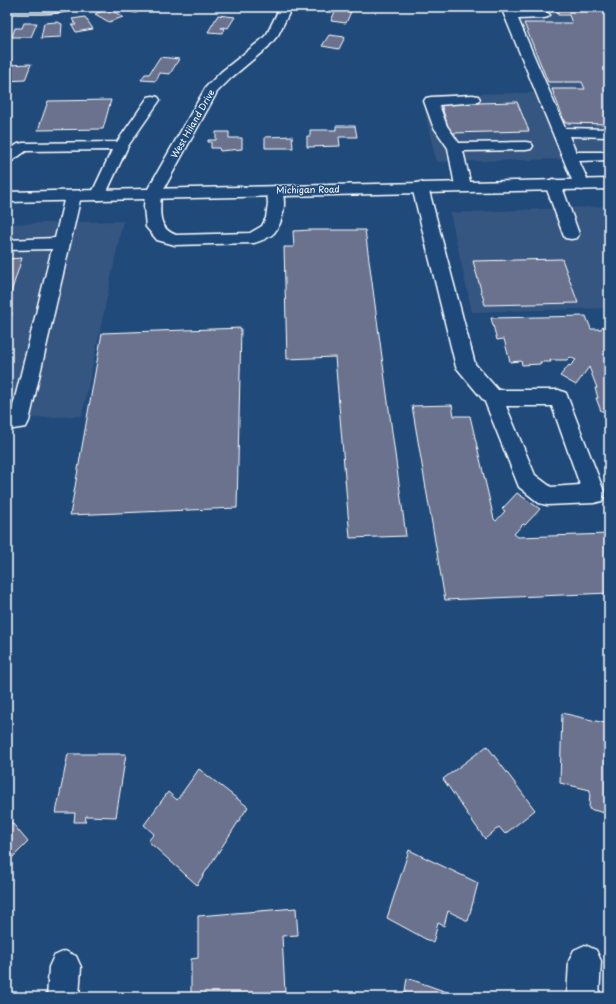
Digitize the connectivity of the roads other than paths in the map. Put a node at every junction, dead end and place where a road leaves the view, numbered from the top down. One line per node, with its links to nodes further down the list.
1 (71, 7): 3 (main road)
2 (286, 7): 22 (main road, West Hiland Drive)
3 (7, 10)
4 (508, 11): 5 (main road); 8 (main road)
5 (544, 15)
6 (474, 99): 12 (main road)
7 (153, 100): 10 (main road)
8 (560, 132): 9 (main road); 14 (main road)
9 (609, 133)
10 (121, 146): 15 (main road); 23 (main road)
11 (526, 146): 12 (main road)
12 (455, 147): 19 (main road)
13 (609, 156): 14 (main road)
14 (570, 157): 18 (main road)
15 (7, 158)
16 (553, 184): 18 (main road, Michigan Road); 19 (main road, Michigan Road); 26 (main road)
17 (609, 184): 18 (main road, Michigan Road)
18 (582, 185)
19 (463, 186): 20 (main road, Michigan Road)
20 (420, 187): 21 (main road, Michigan Road); 29 (main road)
21 (275, 191): 22 (main road, Michigan Road); 22 (main road)
22 (153, 194): 23 (main road, Michigan Road)
23 (99, 195): 24 (main road, Michigan Road)
24 (73, 196): 25 (main road, Michigan Road); 27 (main road)
25 (7, 197)
26 (571, 234)
27 (62, 243): 28 (main road); 30 (main road)
28 (7, 245)
29 (494, 398): 29 (main road)
30 (7, 422)
31 (585, 961): 32 (main road)
32 (583, 997)

